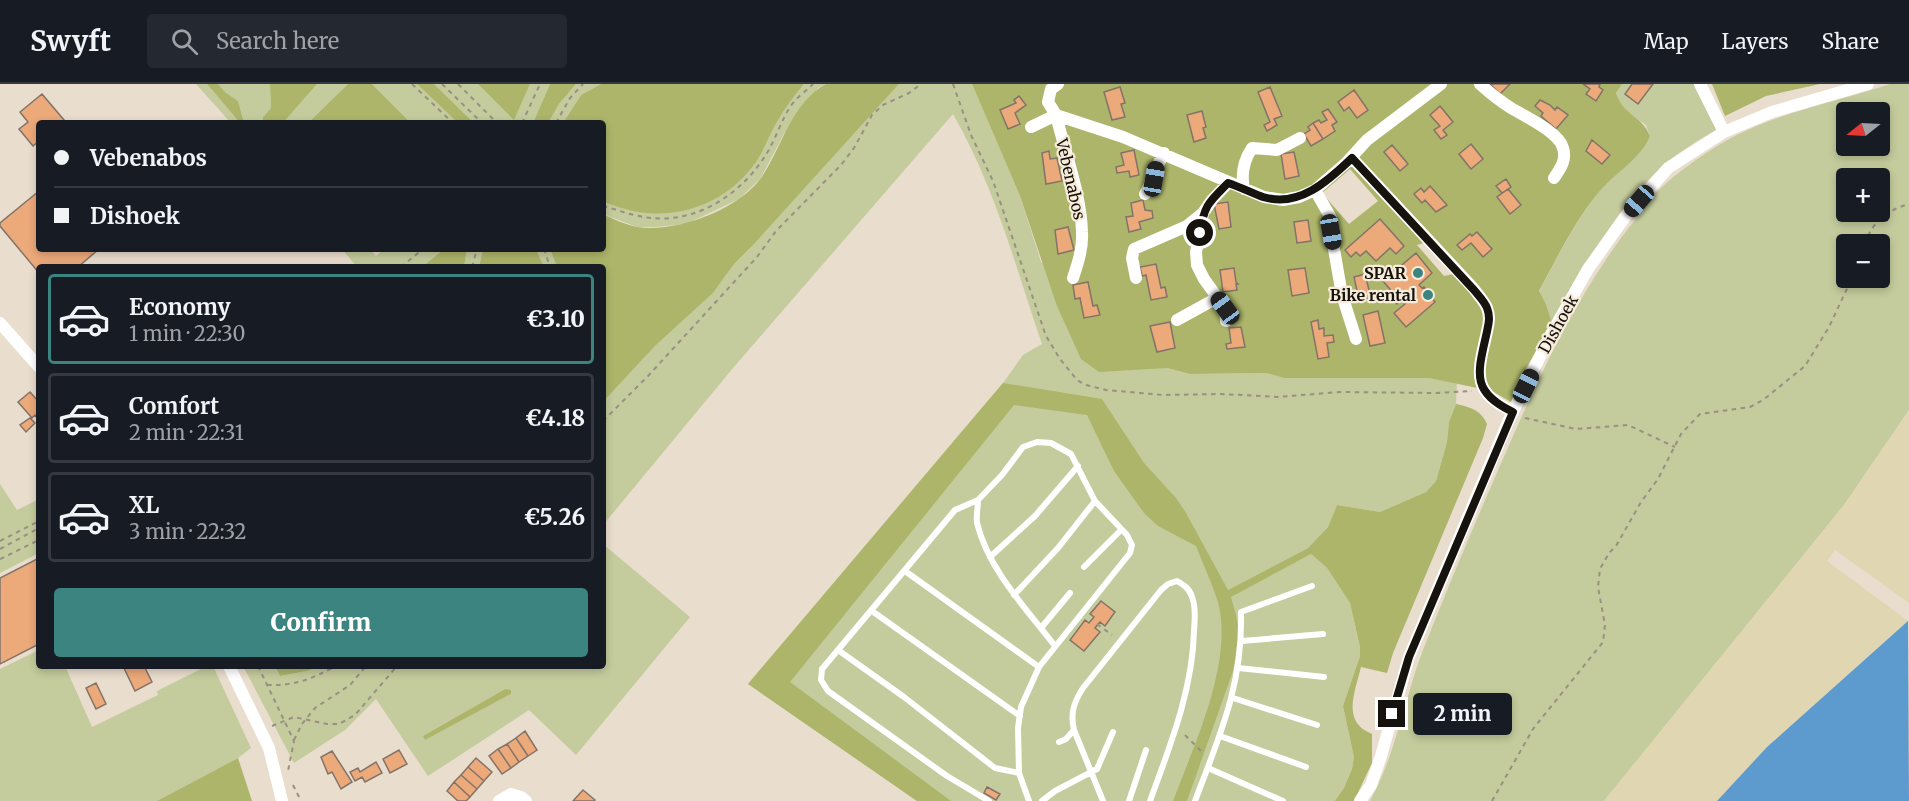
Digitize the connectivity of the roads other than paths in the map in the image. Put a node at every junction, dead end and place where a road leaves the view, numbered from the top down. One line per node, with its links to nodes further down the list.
1 (1058, 84): 6 (street, Vebenabos)
2 (1441, 84): 11 (street, Vebenabos)
3 (1480, 84): 12 (street)
4 (1700, 84): 8 (street)
5 (1868, 84): 8 (street, Dishoek)
6 (1056, 115): 7 (street, Vebenabos); 10 (street, Vebenabos); 18 (street, Vebenabos)
7 (1031, 127)
8 (1724, 132): 26 (street, Dishoek)
9 (1300, 138): 14 (street)
10 (1164, 153): 13 (street, Vebenabos); 16 (street)
11 (1352, 158): 15 (street, Vebenabos); 26 (street)
12 (1554, 178)
13 (1228, 183): 14 (street, Vebenabos); 17 (street)
14 (1244, 189): 15 (street, Vebenabos)
15 (1315, 190): 24 (street)
16 (1145, 194)
17 (1203, 213): 19 (street); 20 (street)
18 (1074, 278)
19 (1136, 278)
20 (1218, 298): 21 (street); 22 (street)
21 (1177, 320)
22 (1226, 321)
23 (0, 323): 25 (street)
24 (1356, 339)
25 (36, 364)
26 (1513, 412): 70 (street, Dishoek)
27 (1078, 466): 28 (lane); 29 (lane); 31 (lane)
28 (978, 500): 31 (lane); 33 (lane)
29 (1095, 501): 30 (lane); 36 (lane)
30 (1121, 530): 32 (lane); 41 (lane)
31 (990, 557): 36 (lane)
32 (1084, 567)
33 (906, 571): 37 (lane); 43 (lane)
34 (1312, 586): 40 (lane)
35 (1070, 592): 38 (lane)
36 (1014, 595): 38 (lane)
37 (872, 610): 42 (lane); 48 (lane)
38 (1041, 628): 41 (lane)
39 (1323, 634): 40 (lane)
40 (1242, 641): 44 (lane)
41 (1055, 646): 43 (lane)
42 (838, 650): 57 (lane); 62 (lane)
43 (1039, 667): 48 (lane)
44 (1238, 668): 46 (lane); 47 (lane)
45 (230, 669): 59 (street)
46 (1324, 677)
47 (1233, 698): 49 (lane); 52 (lane)
48 (1020, 716): 57 (lane)
49 (1317, 725)
50 (1074, 729): 53 (lane); 58 (lane); 67 (lane)
51 (1113, 732): 58 (lane)
52 (1220, 736): 55 (lane); 56 (lane)
53 (1059, 742)
54 (1146, 750): 66 (lane)
55 (1306, 767)
56 (1208, 768): 68 (lane); 69 (lane)
57 (1019, 773): 63 (lane)
58 (1091, 773): 64 (lane); 65 (lane)
59 (282, 801)
60 (499, 801): 61 (street)
61 (526, 801)
62 (989, 801)
63 (1029, 801)
64 (1042, 801)
65 (1103, 801)
66 (1129, 801)
67 (1150, 801)
68 (1195, 801)
69 (1283, 801)
70 (1360, 801)

